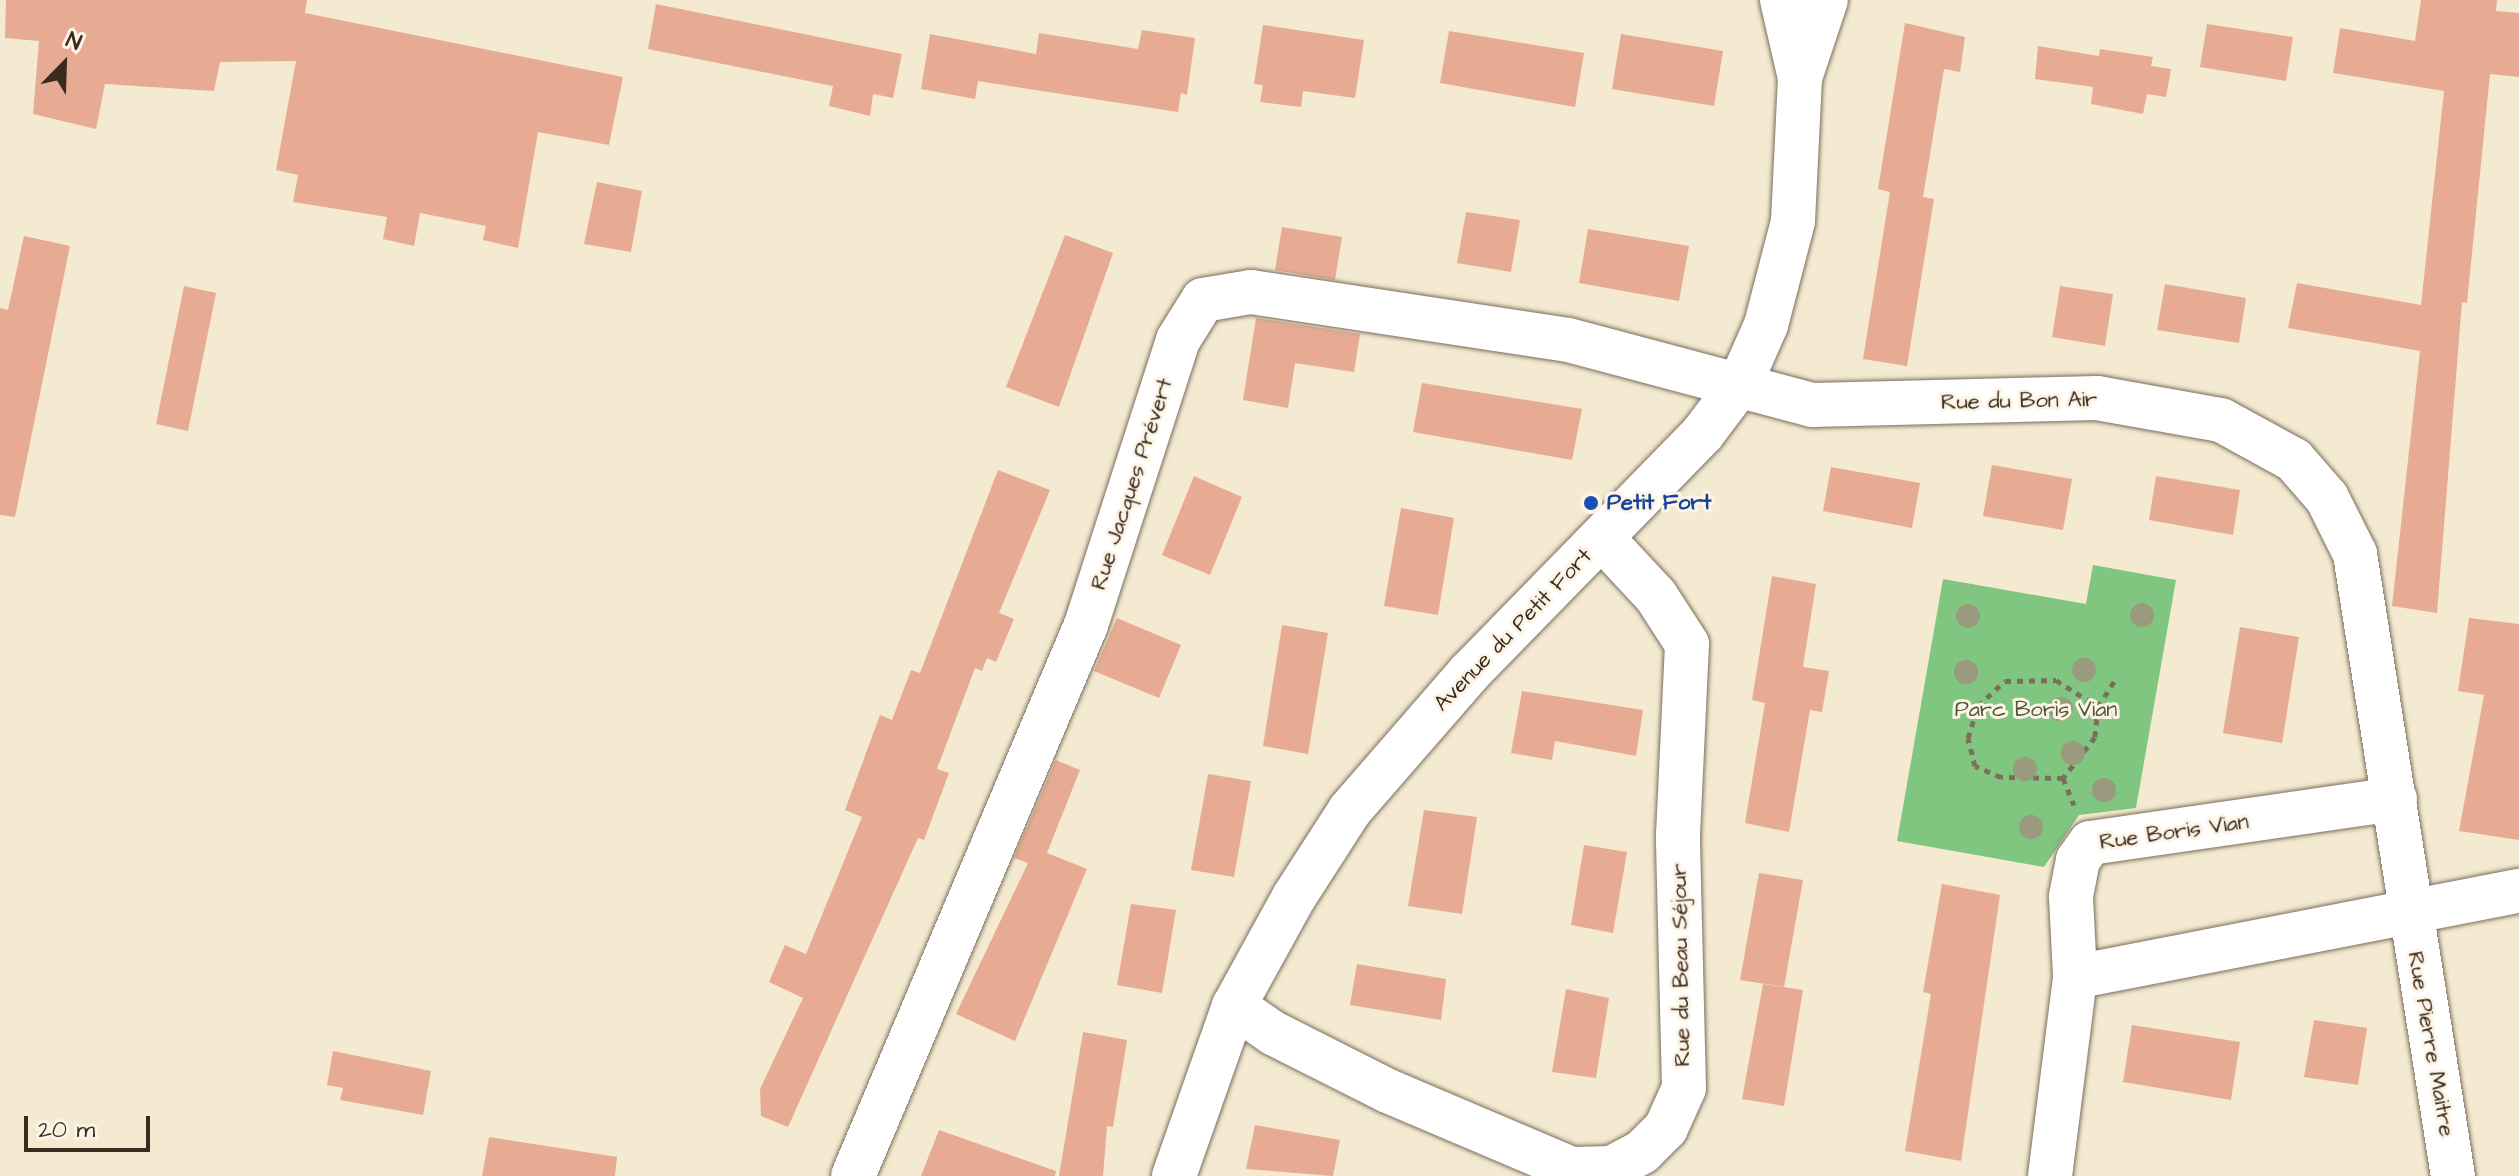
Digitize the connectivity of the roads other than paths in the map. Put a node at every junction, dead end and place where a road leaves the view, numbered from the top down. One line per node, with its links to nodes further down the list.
1 (1782, 0): 3 (street, Avenue du Petit Fort)
2 (1826, 0): 3 (street, Avenue du Petit Fort)
3 (1800, 78): 4 (street, Avenue du Petit Fort)
4 (1740, 384): 5 (street, Avenue du Petit Fort); 6 (street, Rue du Bon Air); 11 (street, Rue Jacques Prévert)
5 (1602, 538): 10 (street, Avenue du Petit Fort); 10 (street, Rue du Beau Séjour)
6 (2395, 799): 8 (street, Rue du Bon Air); 9 (street, Rue Boris Vian)
7 (2519, 891): 8 (street)
8 (2408, 912): 9 (street); 14 (street, Rue Pierre Maitre)
9 (2075, 977): 13 (street, Rue Boris Vian)
10 (1234, 1006): 12 (street, Avenue du Petit Fort)
11 (853, 1176)
12 (1174, 1176)
13 (2050, 1176)
14 (2453, 1176)

